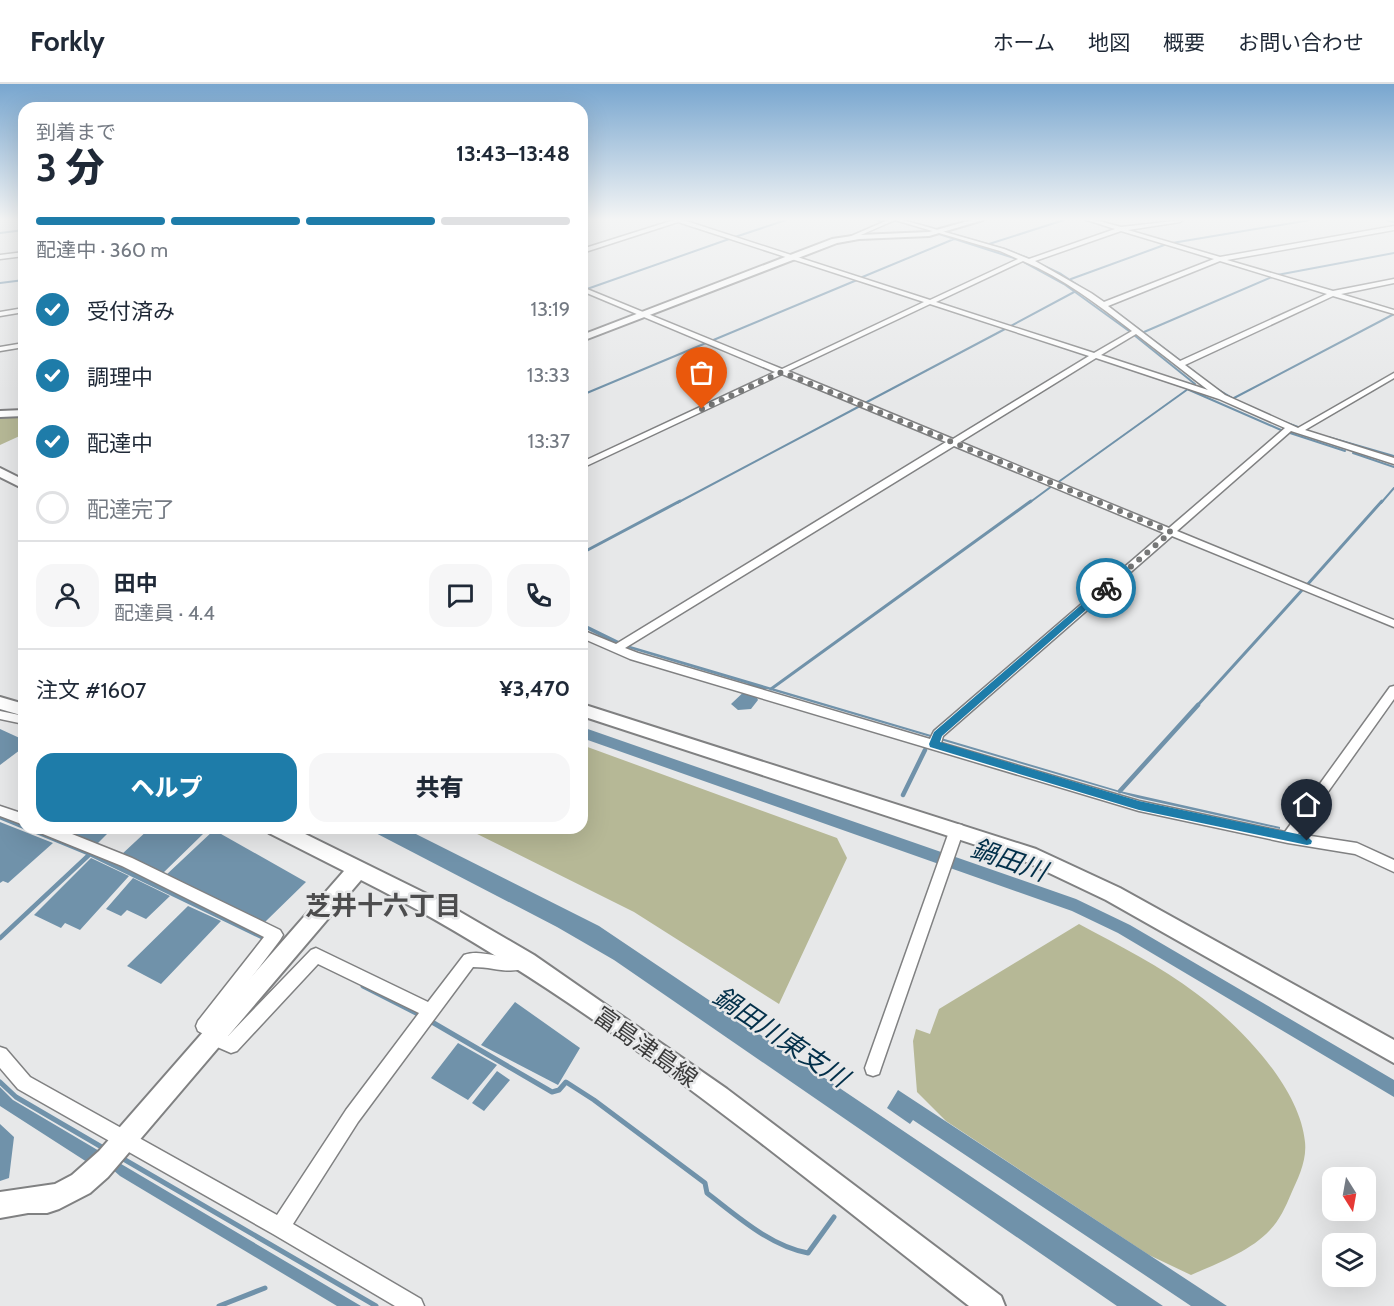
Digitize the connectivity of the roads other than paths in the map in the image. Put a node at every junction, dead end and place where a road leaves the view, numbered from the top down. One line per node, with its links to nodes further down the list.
1 (743, 277): 15 (street)
2 (852, 277): 10 (street)
3 (987, 277): 10 (street)
4 (1062, 277): 11 (street)
5 (1175, 277): 11 (street)
6 (1280, 277): 9 (street)
7 (1394, 281): 9 (street)
8 (588, 292): 15 (street)
9 (1334, 293): 13 (street); 21 (street)
10 (929, 302): 20 (street); 22 (street)
11 (1104, 305): 16 (street)
12 (18, 311): 14 (street)
13 (1394, 312)
14 (0, 314)
15 (642, 315): 17 (street); 22 (street)
16 (1136, 331): 20 (street); 21 (street)
17 (588, 336)
18 (18, 346): 19 (street)
19 (0, 349)
20 (1094, 356): 24 (street); 28 (street)
21 (1179, 364): 24 (street)
22 (782, 372): 28 (street); 30 (street)
23 (1394, 375): 27 (street)
24 (1222, 397): 27 (street)
25 (18, 413): 26 (street)
26 (0, 414)
27 (1294, 429): 29 (street); 33 (street)
28 (953, 442): 33 (street); 36 (street)
29 (1394, 461)
30 (588, 462)
31 (0, 472): 32 (street)
32 (18, 482)
33 (1171, 532): 34 (street); 43 (street)
34 (1394, 624)
35 (588, 636): 36 (street)
36 (619, 646): 43 (street)
37 (1394, 690): 49 (street)
38 (0, 703): 39 (street)
39 (18, 708)
40 (588, 712): 46 (street)
41 (0, 716): 42 (street)
42 (18, 719)
43 (936, 740): 49 (street)
44 (0, 811): 45 (street)
45 (18, 818)
46 (957, 829): 55 (street); 57 (street)
47 (58, 834): 54 (street)
48 (288, 834): 51 (street, 富島津島線)
49 (1288, 838): 50 (street)
50 (1394, 866)
51 (358, 869): 52 (street, 富島津島線); 54 (street)
52 (526, 962): 53 (street); 62 (street, 富島津島線)
53 (431, 1011): 54 (street); 60 (street)
54 (216, 1035): 58 (street)
55 (1394, 1052)
56 (0, 1055): 58 (street)
57 (873, 1068)
58 (122, 1145): 59 (street); 60 (street)
59 (0, 1205)
60 (280, 1227): 61 (street)
61 (414, 1306)
62 (991, 1306)

